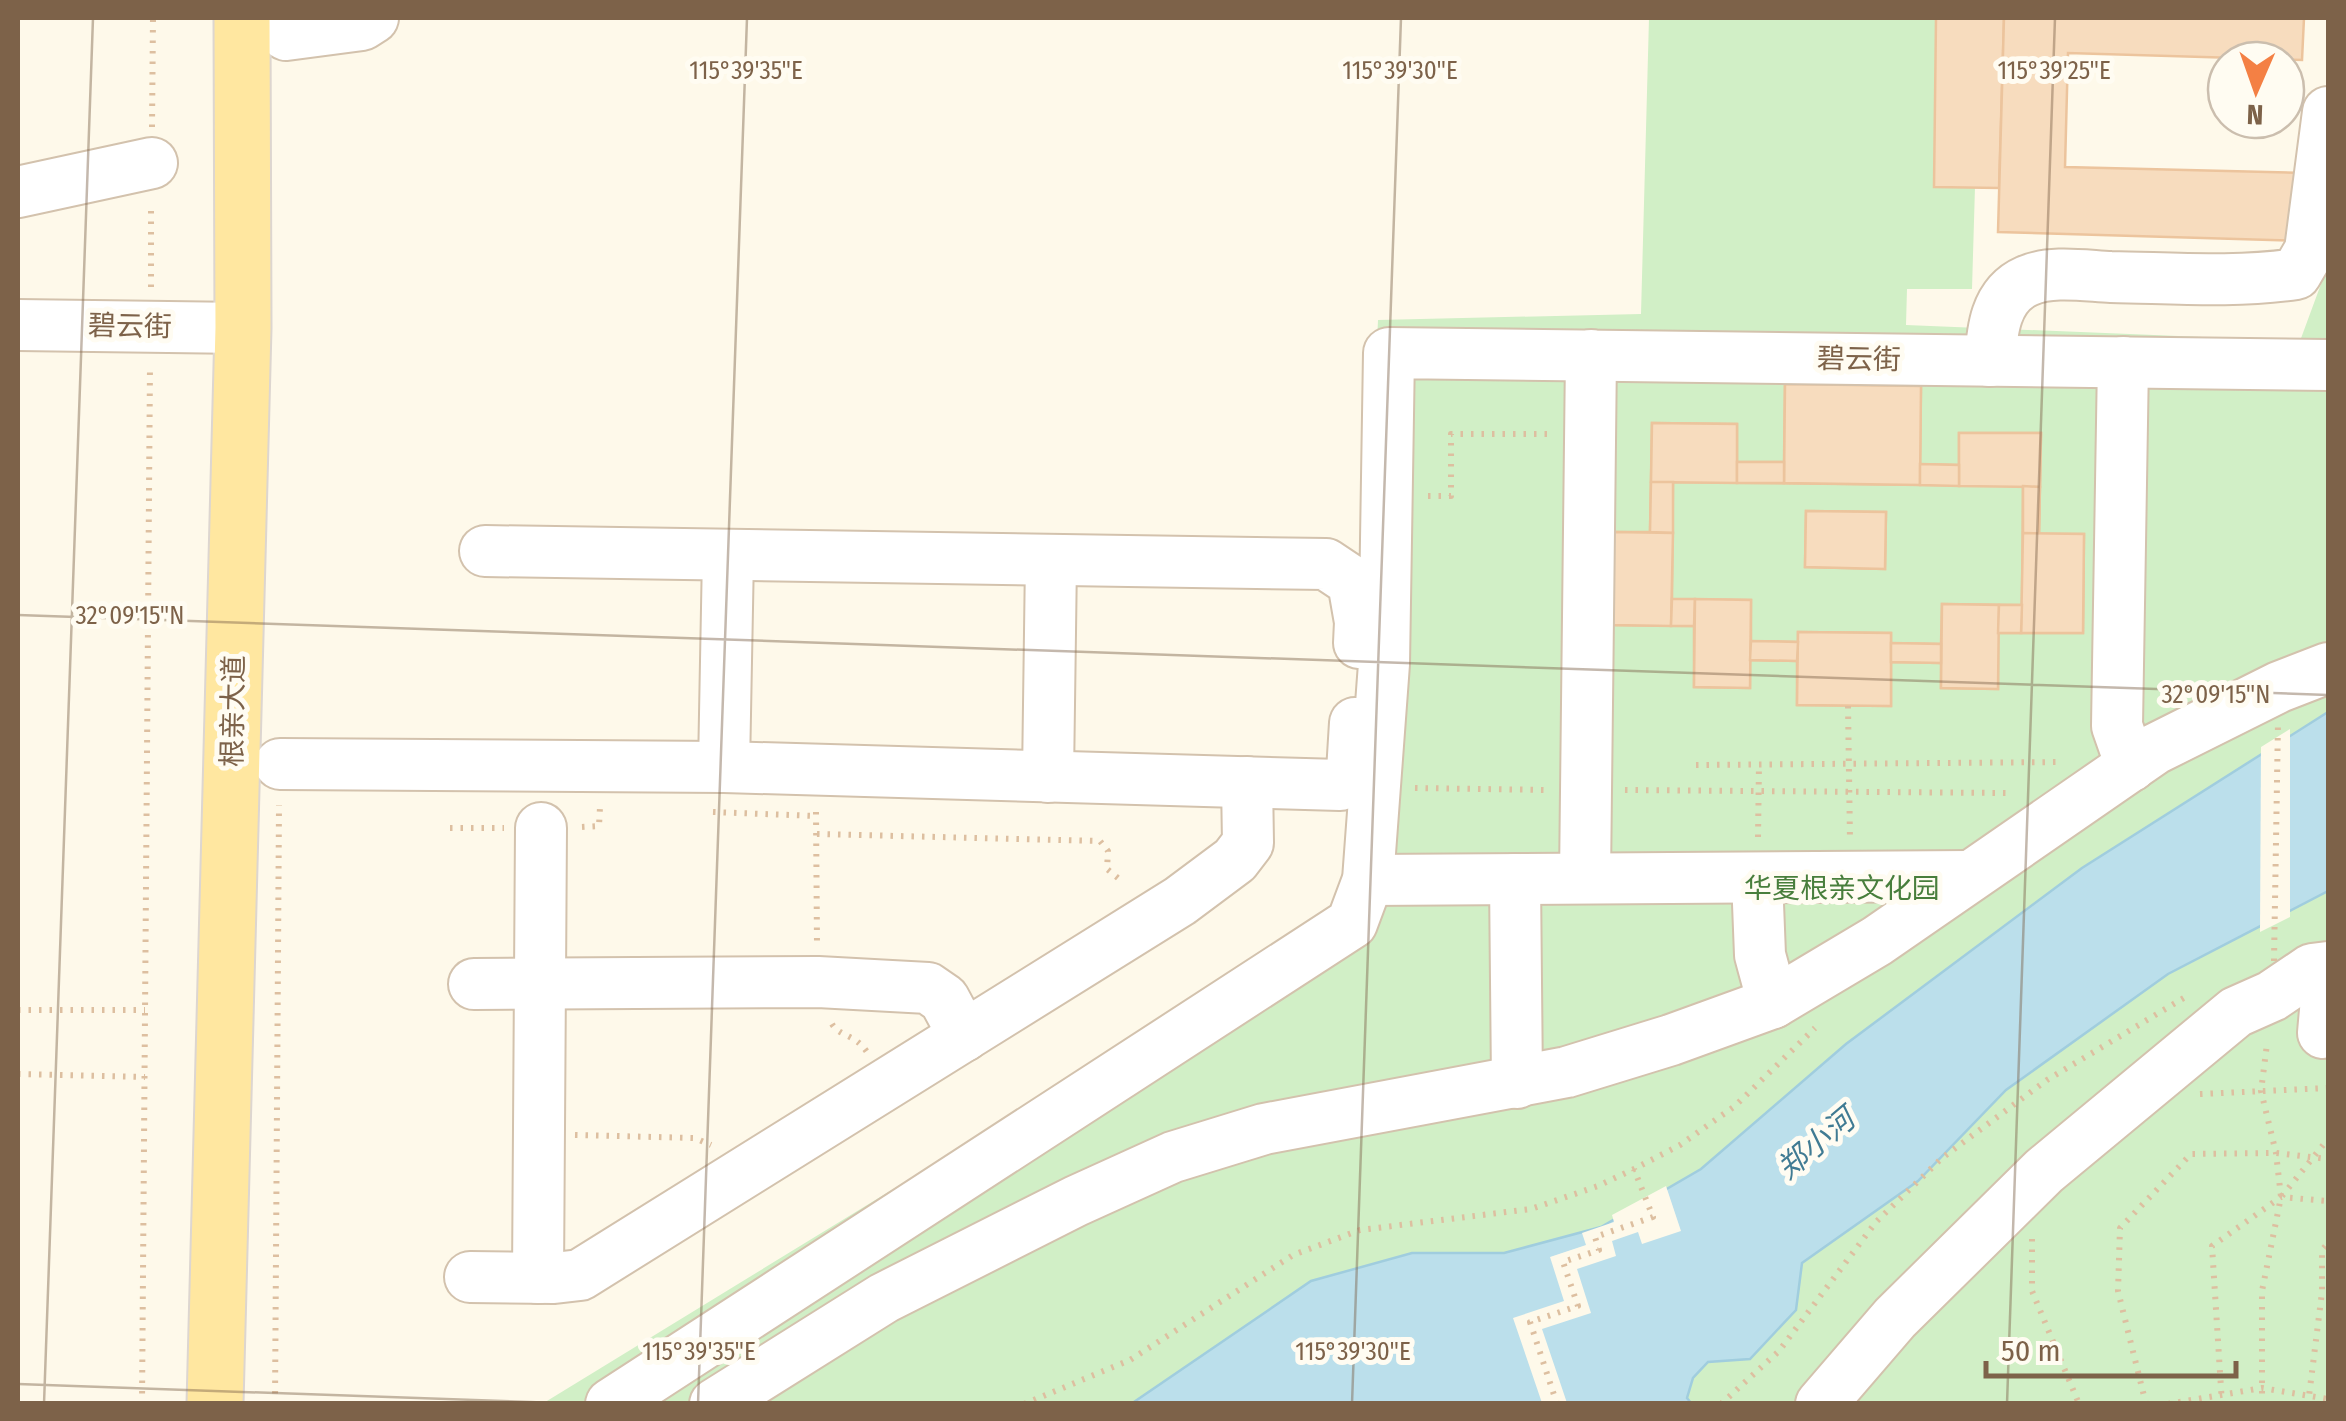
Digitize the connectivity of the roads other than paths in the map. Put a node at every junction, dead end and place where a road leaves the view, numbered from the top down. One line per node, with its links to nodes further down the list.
1 (373, 18): 2 (street)
2 (264, 26): 7 (main road, 根亲大道)
3 (2328, 112): 9 (street)
4 (152, 164): 5 (street)
5 (18, 192)
6 (18, 325): 7 (street, 碧云街)
7 (243, 328): 36 (main road, 根亲大道)
8 (1591, 356): 9 (street, 碧云街); 23 (street); 26 (street, 碧云街)
9 (1990, 360): 10 (street, 碧云街)
10 (2123, 362): 11 (street, 碧云街); 16 (street)
11 (2328, 365)
12 (485, 551): 13 (street)
13 (728, 554): 14 (street); 18 (street)
14 (1052, 560): 19 (street); 20 (street)
15 (2328, 668): 16 (street)
16 (2127, 754): 22 (street)
17 (280, 764): 18 (street)
18 (724, 767): 19 (street)
19 (1048, 776): 20 (street)
20 (1247, 782): 32 (street)
21 (541, 828): 29 (street)
22 (1970, 876): 24 (street); 30 (street)
23 (1585, 878): 24 (street); 25 (street)
24 (1757, 878): 30 (street)
25 (1514, 879): 26 (street); 33 (street)
26 (1368, 880): 37 (street)
27 (2316, 964): 31 (street); 39 (street)
28 (474, 984): 29 (street)
29 (540, 984): 32 (street); 35 (street)
30 (1772, 1004): 33 (street)
31 (2323, 1032)
32 (964, 1036): 35 (street)
33 (1517, 1083): 38 (street)
34 (470, 1277): 35 (street)
35 (538, 1278)
36 (215, 1404)
37 (611, 1404)
38 (715, 1404)
39 (1821, 1404)

